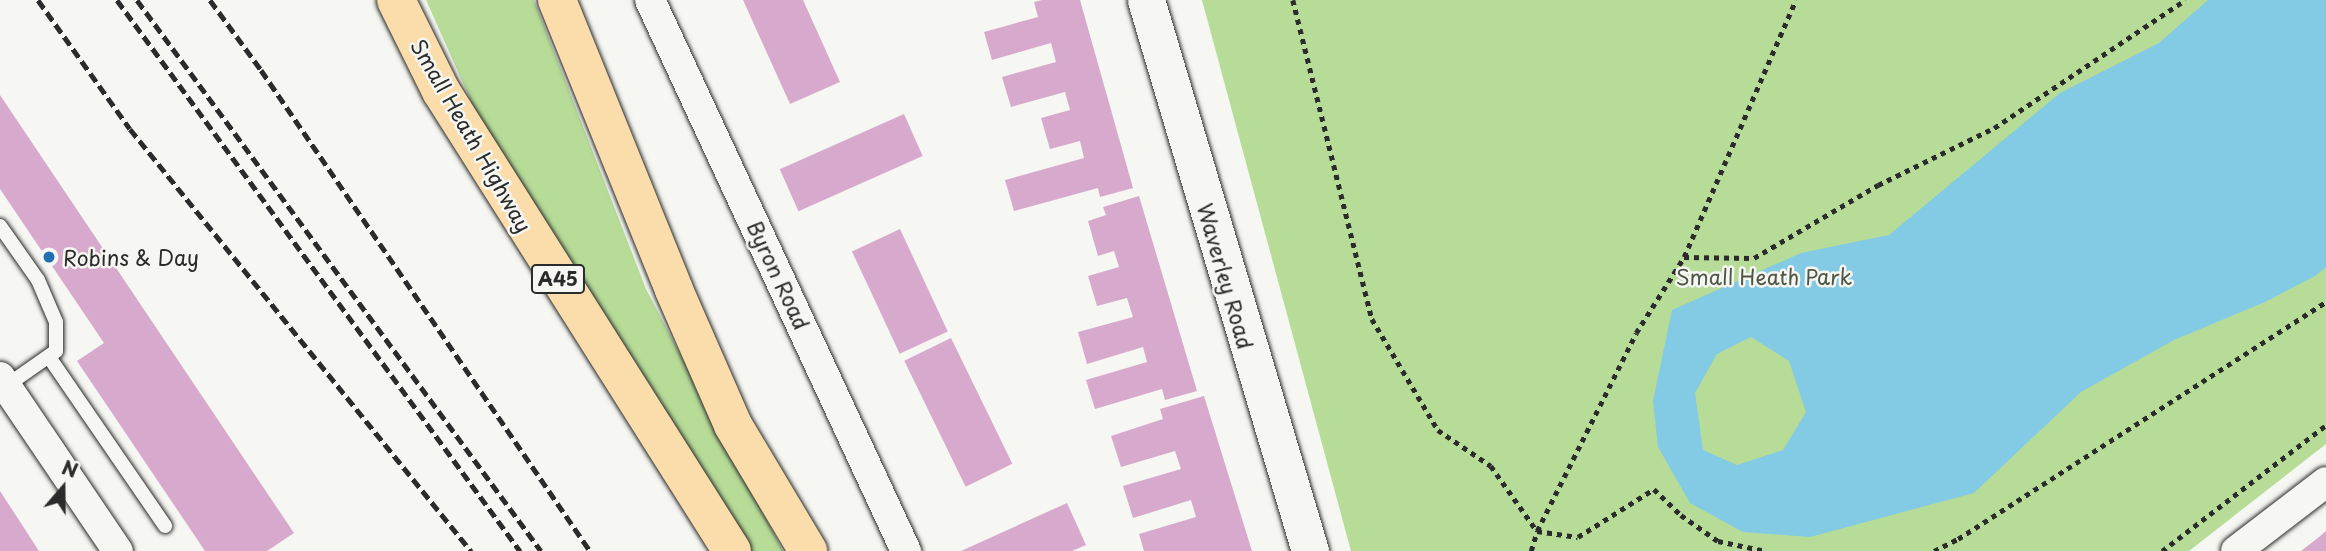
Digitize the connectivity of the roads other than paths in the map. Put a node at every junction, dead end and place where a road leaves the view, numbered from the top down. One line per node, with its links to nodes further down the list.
1 (396, 0): 11 (highway, Small Heath Highway / A45)
2 (556, 0): 12 (highway)
3 (650, 0): 13 (street, Byron Road)
4 (1146, 0): 14 (street, Waverley Road)
5 (0, 226): 6 (lane)
6 (49, 358): 7 (lane); 9 (lane)
7 (3, 382): 10 (street)
8 (2326, 482): 15 (street)
9 (165, 526)
10 (118, 551)
11 (732, 551)
12 (808, 551)
13 (906, 551)
14 (1310, 551)
15 (2236, 551)

